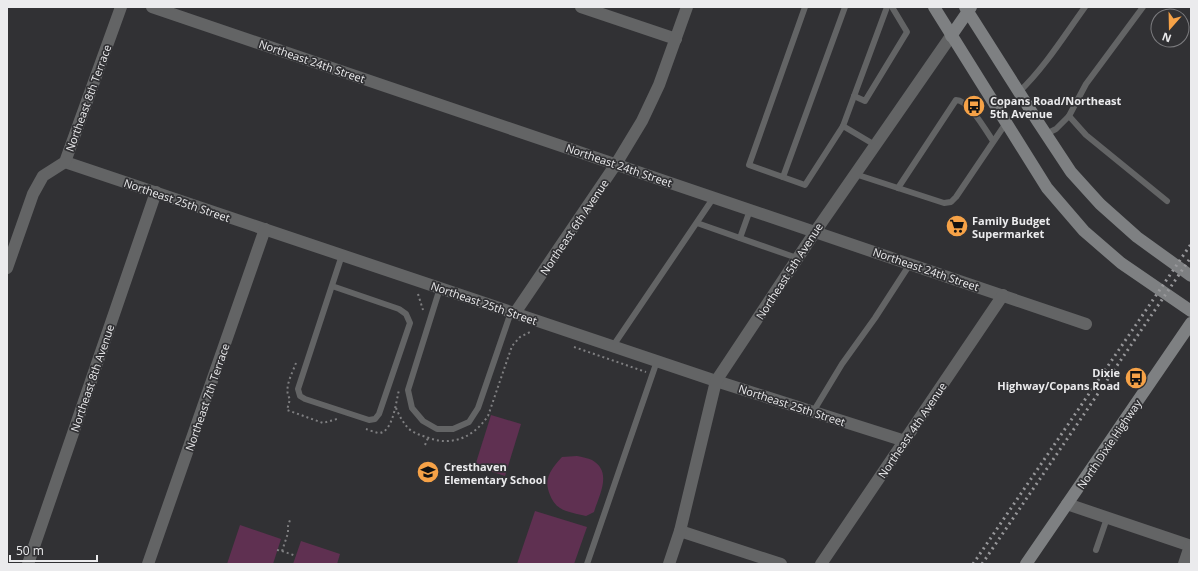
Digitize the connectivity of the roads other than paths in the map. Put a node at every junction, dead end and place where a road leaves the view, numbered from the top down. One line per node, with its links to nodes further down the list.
1 (121, 7): 24 (street, Northeast 8th Terrace)
2 (152, 7): 13 (street, Northeast 24th Street)
3 (581, 7): 15 (street)
4 (687, 7): 15 (street, Northeast 6th Avenue)
5 (805, 7): 27 (lane)
6 (845, 7): 27 (lane)
7 (887, 7): 17 (lane)
8 (892, 7): 17 (lane)
9 (934, 7): 14 (main road)
10 (1085, 7): 16 (lane)
11 (1143, 7): 18 (lane)
12 (968, 8): 14 (main road, Northeast 5th Avenue); 16 (main road)
13 (175, 11): 25 (street, Northeast 24th Street)
14 (951, 36): 19 (main road); 23 (street, Northeast 5th Avenue)
15 (676, 39): 25 (street, Northeast 6th Avenue)
16 (1019, 92): 21 (main road)
17 (854, 96): 20 (lane)
18 (1069, 116): 21 (lane); 31 (lane)
19 (1006, 123): 22 (lane); 45 (main road)
20 (843, 126): 23 (lane); 27 (lane)
21 (1046, 134): 41 (main road)
22 (993, 141): 28 (lane); 28 (lane)
23 (875, 145): 26 (street, Northeast 5th Avenue)
24 (65, 162): 29 (street, Northeast 25th Street); 40 (street, Northeast 8th Terrace)
25 (616, 164): 30 (street, Northeast 24th Street); 46 (street, Northeast 6th Avenue)
26 (855, 174): 28 (lane); 35 (street, Northeast 5th Avenue)
27 (783, 177)
28 (898, 188)
29 (156, 192): 34 (street, Northeast 25th Street); 59 (street, Northeast 8th Avenue)
30 (714, 198): 32 (street, Northeast 24th Street); 33 (lane)
31 (1168, 202)
32 (750, 210): 35 (street, Northeast 24th Street); 36 (lane)
33 (697, 223): 36 (lane); 49 (lane)
34 (265, 229): 37 (street, Northeast 25th Street); 60 (street, Northeast 7th Terrace)
35 (814, 232): 38 (street, Northeast 5th Avenue); 39 (street, Northeast 24th Street)
36 (740, 238): 38 (lane)
37 (342, 255): 42 (lane); 43 (street, Northeast 25th Street)
38 (798, 258): 51 (street, Northeast 5th Avenue)
39 (910, 264): 44 (street, Northeast 24th Street); 52 (lane)
40 (7, 268)
41 (1191, 276)
42 (332, 286): 42 (lane)
43 (440, 288): 46 (street, Northeast 25th Street); 46 (lane)
44 (1003, 295): 48 (street, Northeast 24th Street); 53 (street, Northeast 4th Avenue)
45 (1191, 311)
46 (513, 313): 49 (street, Northeast 25th Street)
47 (1191, 323): 54 (main road, North Dixie Highway)
48 (1086, 324)
49 (613, 346): 50 (street, Northeast 25th Street)
50 (657, 361): 51 (street, Northeast 25th Street); 61 (lane)
51 (716, 381): 52 (street, Northeast 25th Street); 56 (street, Northeast 5th Avenue)
52 (812, 412): 53 (street, Northeast 25th Street)
53 (905, 441): 64 (street, Northeast 4th Avenue)
54 (1067, 504): 55 (street); 65 (main road, North Dixie Highway)
55 (1107, 518): 57 (street); 58 (lane)
56 (680, 531): 62 (street, Northeast 5th Avenue); 63 (street)
57 (1190, 546): 66 (street)
58 (1096, 550)
59 (28, 564)
60 (148, 564)
61 (587, 564)
62 (669, 564)
63 (780, 564)
64 (821, 564)
65 (1026, 564)
66 (1184, 564)

